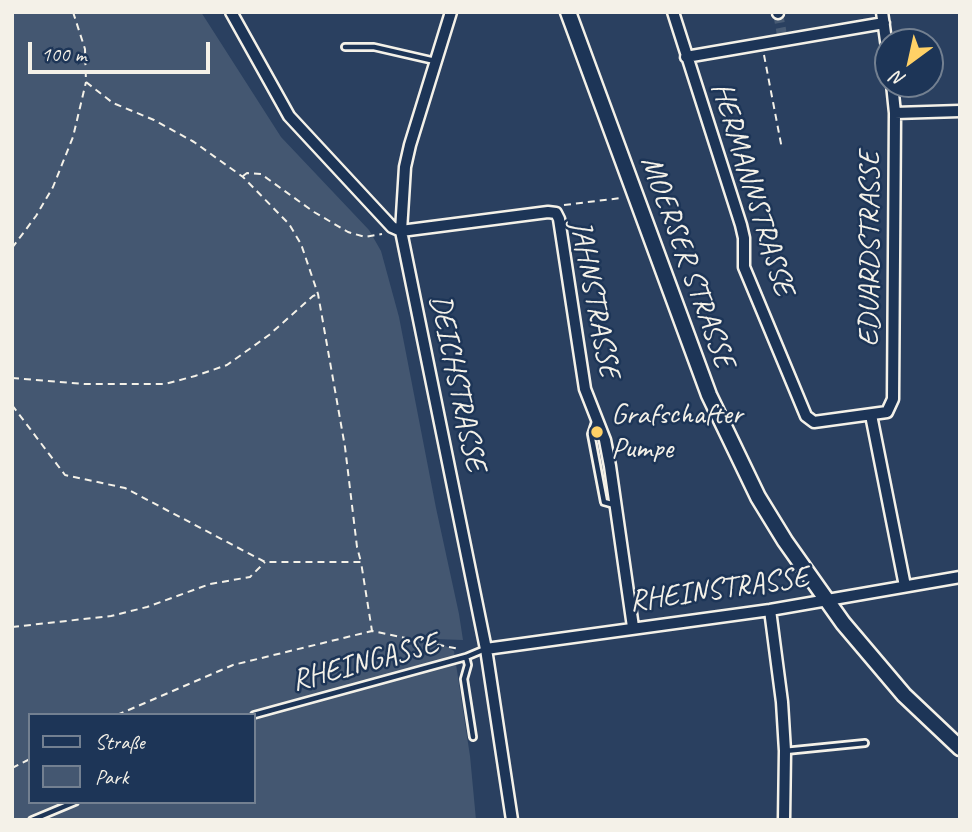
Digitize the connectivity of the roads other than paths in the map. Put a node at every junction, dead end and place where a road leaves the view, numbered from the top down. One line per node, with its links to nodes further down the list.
1 (231, 12): 12 (street)
2 (451, 12): 8 (street, DEICHSTRASSE)
3 (568, 12): 17 (main road, MOERSER STRASSE)
4 (673, 12): 7 (street, HERMANNSTRASSE)
5 (883, 18): 7 (street)
6 (345, 47): 8 (lane)
7 (686, 57): 14 (street, HERMANNSTRASSE)
8 (436, 61): 12 (street, DEICHSTRASSE)
9 (893, 98): 11 (street, EDUARDSTRASSE)
10 (960, 111): 11 (street)
11 (895, 113): 13 (street, EDUARDSTRASSE)
12 (397, 229): 19 (street, JAHNSTRASSE); 20 (street, DEICHSTRASSE)
13 (887, 412): 14 (street, HERMANNSTRASSE)
14 (871, 415): 16 (street)
15 (960, 577): 16 (street, RHEINSTRASSE)
16 (905, 586): 17 (street, RHEINSTRASSE)
17 (825, 599): 18 (street, RHEINSTRASSE); 25 (main road, MOERSER STRASSE)
18 (770, 610): 19 (street, RHEINSTRASSE); 26 (street)
19 (633, 627): 20 (street, RHEINSTRASSE)
20 (486, 649): 21 (lane, RHEINGASSE); 29 (street, DEICHSTRASSE)
21 (466, 657): 22 (lane, RHEINGASSE); 23 (lane)
22 (256, 714)
23 (473, 737)
24 (864, 743): 26 (lane)
25 (960, 748)
26 (785, 751): 30 (street)
27 (70, 804): 28 (lane)
28 (32, 820)
29 (512, 820)
30 (783, 820)

